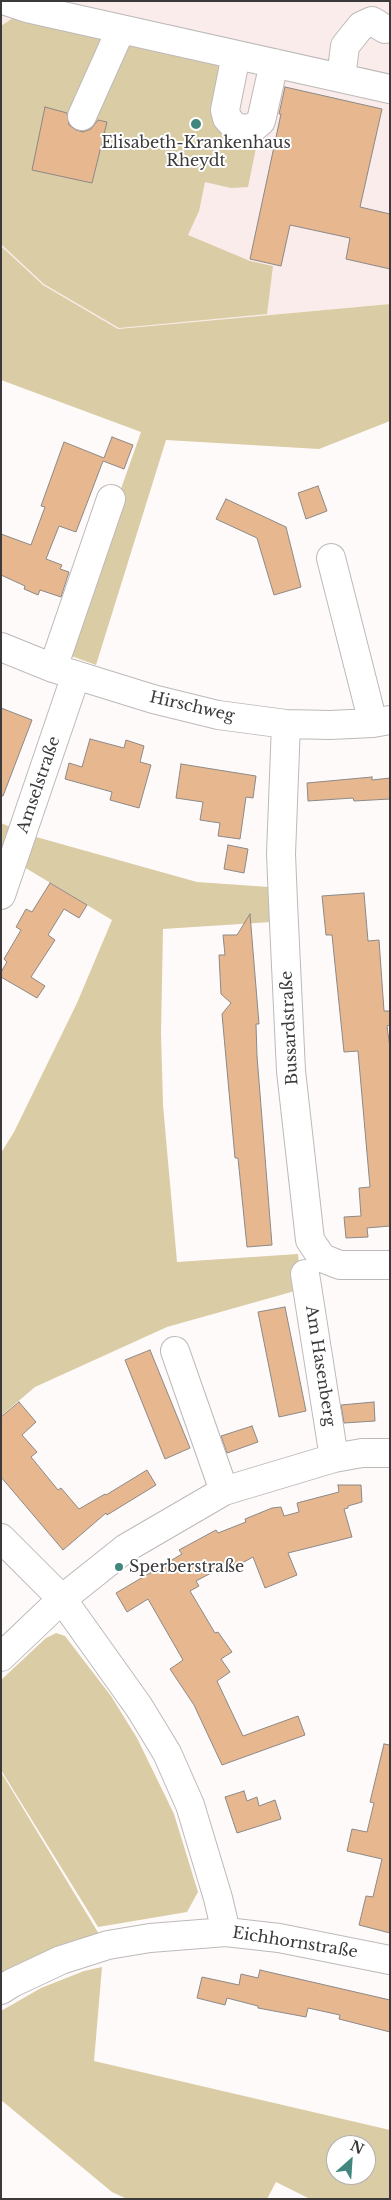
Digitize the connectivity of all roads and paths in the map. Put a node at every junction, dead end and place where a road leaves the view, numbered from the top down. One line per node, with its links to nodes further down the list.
1 (6, 3): 2 (street)
2 (121, 29): 4 (street); 8 (street)
3 (385, 29): 6 (street)
4 (236, 55): 5 (street); 5 (street)
5 (274, 63): 6 (street)
6 (341, 78): 7 (street)
7 (390, 89)
8 (82, 116)
9 (111, 499): 12 (street, Amselstraße)
10 (331, 558): 13 (street)
11 (1, 647): 12 (street, Hirschweg)
12 (65, 671): 14 (street, Hirschweg); 15 (street, Amselstraße)
13 (381, 722): 14 (street, Hirschweg)
14 (286, 724): 16 (street, Bussardstraße)
15 (1, 895)
16 (390, 1264)
17 (305, 1274): 20 (street, Am Hasenberg)
18 (175, 1351): 21 (street)
19 (390, 1453): 20 (street)
20 (334, 1458): 21 (street)
21 (224, 1491): 23 (street)
22 (1, 1538): 23 (street)
23 (62, 1599): 24 (street); 25 (street)
24 (1, 1657)
25 (226, 1932): 26 (street, Eichhornstraße); 27 (street, Eichhornstraße)
26 (390, 1960)
27 (1, 1990)

